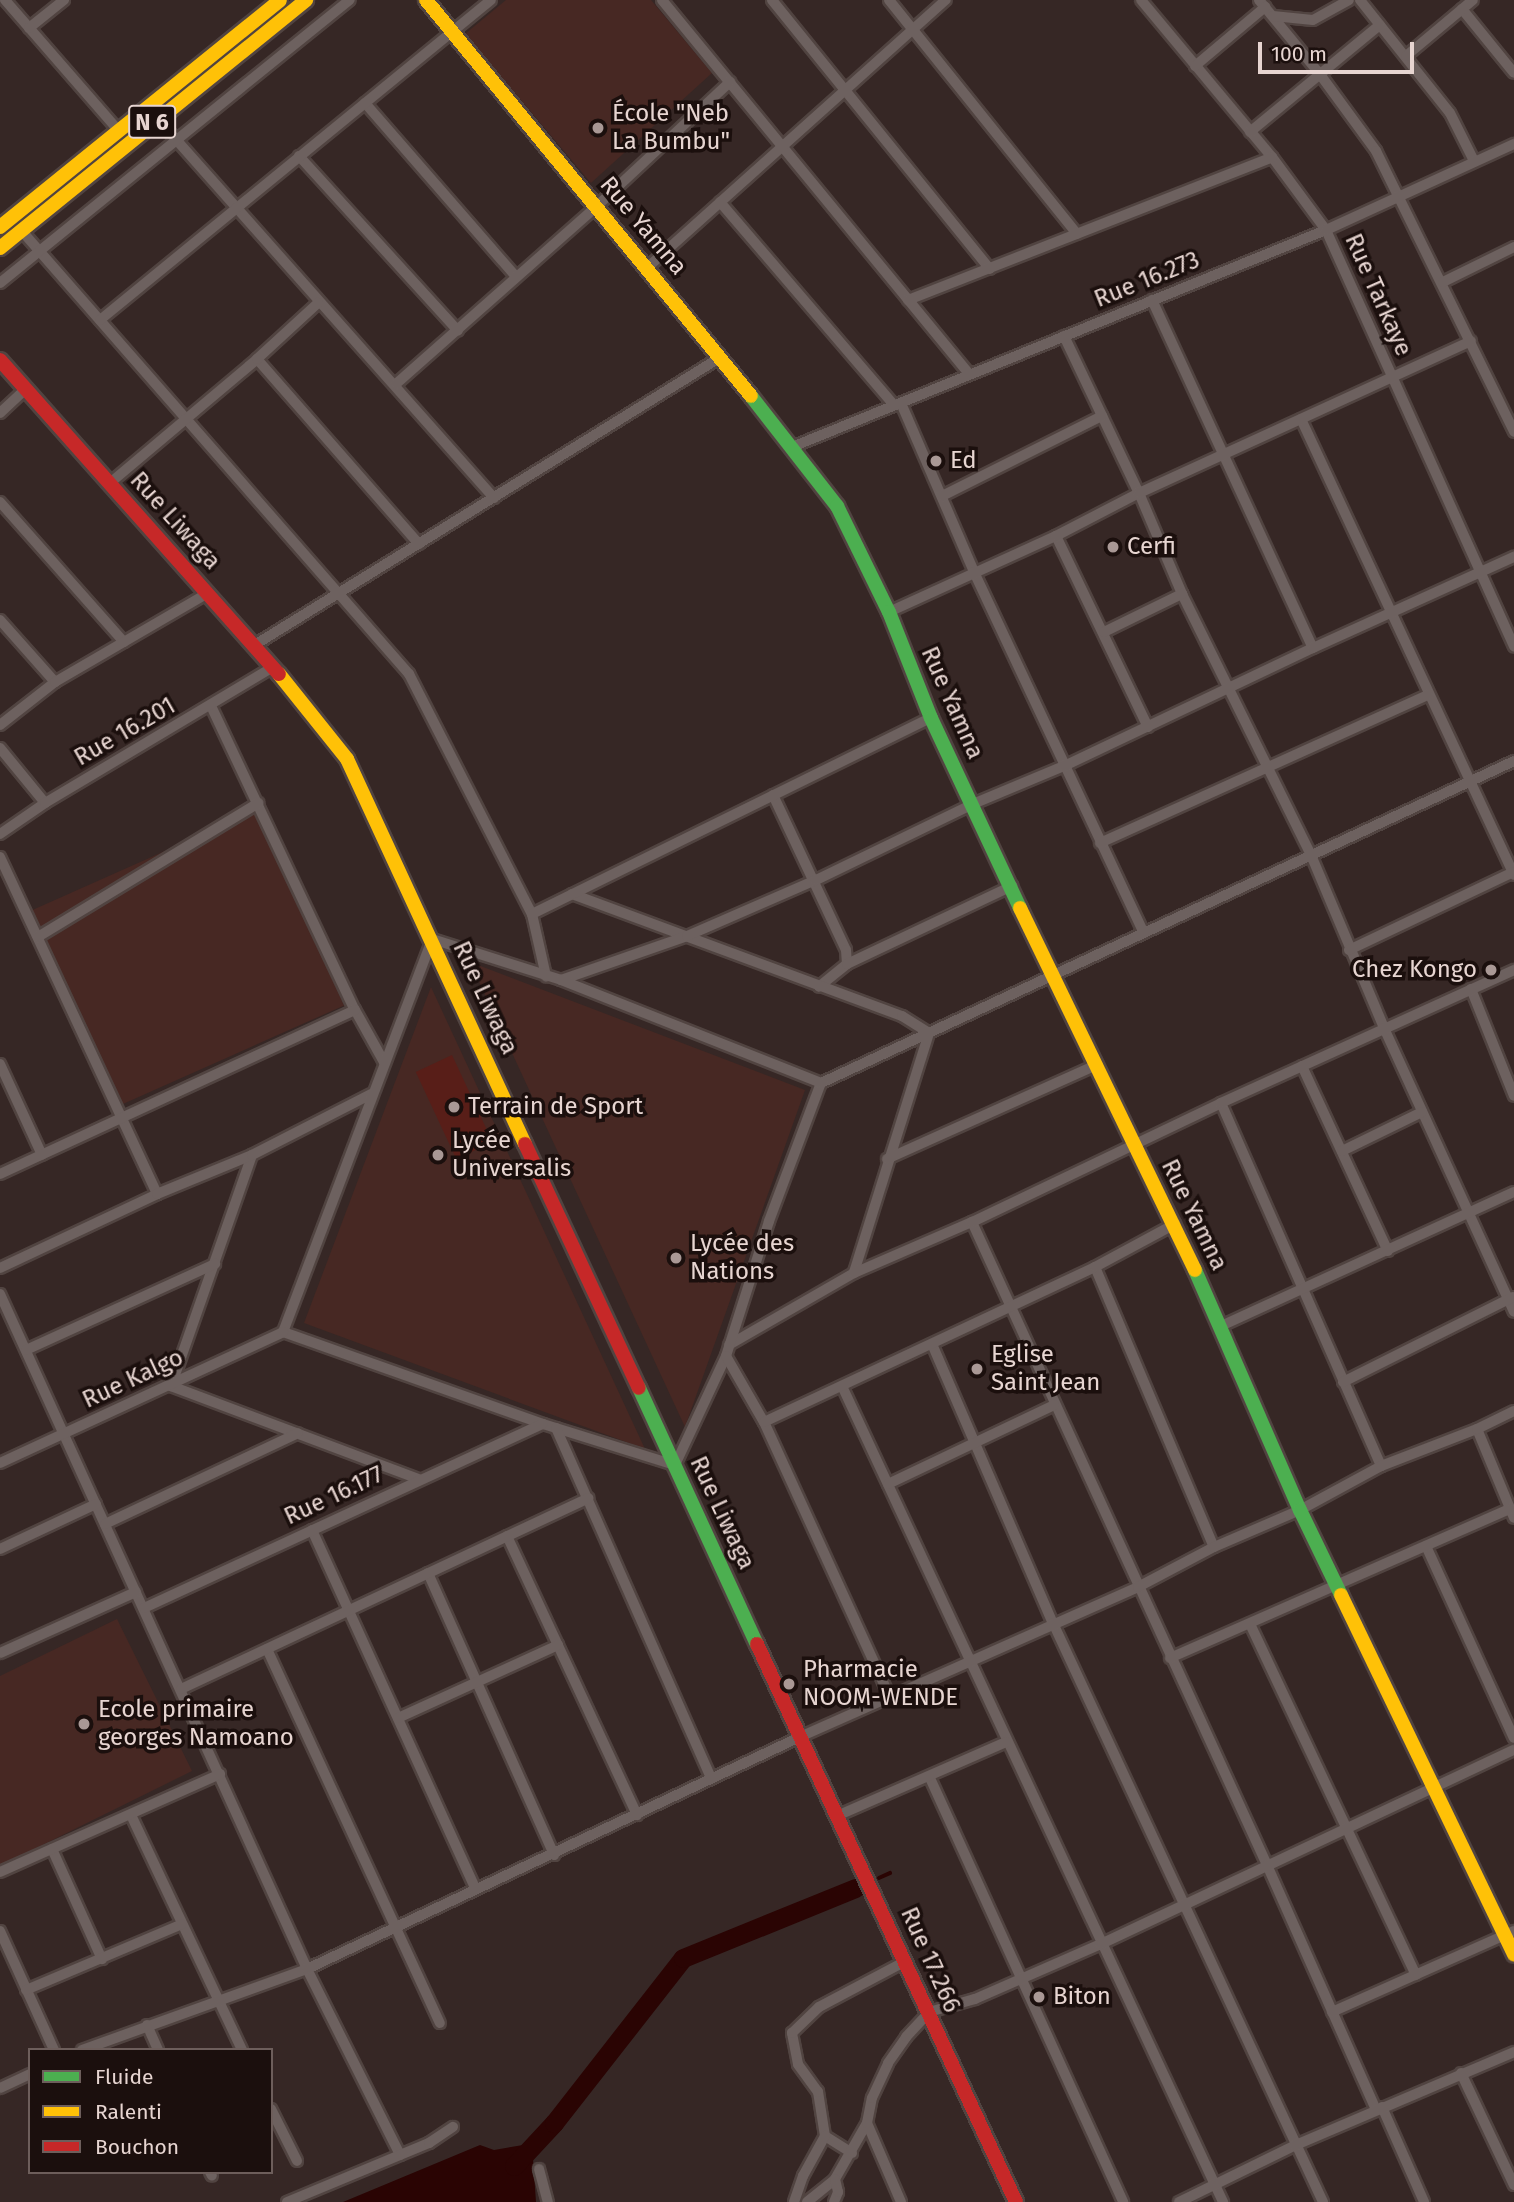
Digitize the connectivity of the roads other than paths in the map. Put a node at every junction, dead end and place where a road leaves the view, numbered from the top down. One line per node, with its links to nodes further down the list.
1 (5, 0): 20 (street)
2 (64, 0): 20 (street)
3 (280, 0): 31 (main road, N 6)
4 (306, 0): 30 (main road, N 6)
5 (350, 0): 33 (street)
6 (426, 0): 22 (main road, Rue Yamna)
7 (491, 0): 22 (street)
8 (662, 0): 27 (street)
9 (772, 0): 28 (street)
10 (889, 0): 21 (street)
11 (946, 0): 21 (street)
12 (1141, 0): 24 (street, Rue Tarkaye)
13 (1349, 0): 18 (street)
14 (1360, 0): 19 (street)
15 (1473, 0): 17 (street)
16 (1262, 4): 18 (street); 24 (street)
17 (1462, 9): 23 (street); 26 (street)
18 (1273, 16): 25 (street)
19 (1380, 25): 23 (street); 25 (street)
20 (29, 28): 31 (street)
21 (913, 30): 28 (street); 46 (street)
22 (452, 31): 29 (street); 41 (main road, Rue Yamna)
23 (1406, 56): 38 (street)
24 (1195, 66): 32 (street, Rue Tarkaye)
25 (1319, 73): 32 (street); 39 (street)
26 (1514, 73)
27 (730, 82): 35 (street); 41 (street)
28 (845, 90): 35 (street); 51 (street)
29 (365, 103): 36 (street); 52 (street)
30 (157, 118): 33 (street); 44 (main road, N 6)
31 (118, 130): 43 (main road, N 6)
32 (1250, 132): 37 (street, Rue Tarkaye)
33 (176, 140): 42 (street); 49 (street)
34 (1514, 144): 38 (street, Rue 16.273)
35 (782, 147): 40 (street); 55 (street)
36 (299, 156): 42 (street); 59 (street)
37 (1272, 158): 45 (street, Rue Tarkaye); 46 (street)
38 (1474, 161): 39 (street, Rue 16.273)
39 (1400, 195): 45 (street, Rue 16.273); 53 (street)
40 (720, 202): 50 (street); 69 (street)
41 (597, 206): 50 (main road, Rue Yamna); 52 (street)
42 (236, 209): 57 (street); 58 (street)
43 (0, 227)
44 (21, 230): 48 (main road, N 6); 49 (street)
45 (1326, 230): 56 (street, Rue 16.273); 66 (street, Rue Tarkaye)
46 (1077, 234): 51 (street)
47 (1514, 247): 53 (street)
48 (0, 248)
49 (39, 251): 54 (street); 58 (street)
50 (648, 267): 62 (main road, Rue Yamna)
51 (990, 269): 55 (street)
52 (516, 277): 59 (street)
53 (1443, 282): 61 (street)
54 (0, 283)
55 (908, 300): 65 (street)
56 (1152, 300): 60 (street, Rue 16.273); 76 (street)
57 (318, 303): 63 (street); 67 (street)
58 (100, 320): 72 (street)
59 (458, 331): 67 (street)
60 (1064, 336): 65 (street, Rue 16.273); 71 (street)
61 (1471, 341): 66 (street); 74 (street)
62 (721, 357): 75 (main road, Rue Yamna); 80 (street)
63 (257, 359): 72 (street); 83 (street)
64 (0, 360): 68 (main road, Rue Liwaga)
65 (969, 374): 69 (street, Rue 16.273)
66 (1392, 377): 73 (street); 86 (street, Rue Tarkaye)
67 (396, 384): 80 (street)
68 (26, 389): 70 (street); 77 (main road, Rue Liwaga)
69 (898, 404): 75 (street, Rue 16.273); 79 (street)
70 (0, 412)
71 (1102, 416): 78 (street); 79 (street)
72 (186, 417): 77 (street); 87 (street)
73 (1301, 419): 76 (street); 91 (street)
74 (1514, 432)
75 (792, 447): 90 (main road, Rue Yamna)
76 (1223, 454): 78 (street); 97 (street)
77 (110, 483): 88 (main road, Rue Liwaga)
78 (1139, 493): 82 (street); 89 (street)
79 (942, 496): 85 (street)
80 (494, 498): 83 (street)
81 (0, 502): 94 (street)
82 (1056, 536): 85 (street); 93 (street)
83 (419, 544): 87 (street)
84 (1514, 557): 86 (street)
85 (974, 572): 90 (street); 108 (street)
86 (1480, 572): 91 (street); 96 (street, Rue Tarkaye)
87 (340, 592): 95 (street); 123 (street)
88 (208, 593): 94 (street); 95 (main road, Rue Liwaga)
89 (1182, 594): 93 (street); 100 (street)
90 (890, 612): 103 (main road, Rue Yamna)
91 (1392, 612): 97 (street); 101 (street)
92 (0, 620): 99 (street)
93 (1104, 632): 105 (street)
94 (124, 642): 99 (street)
95 (253, 646): 98 (main road, Rue Liwaga)
96 (1514, 646)
97 (1313, 648): 100 (street)
98 (273, 667): 102 (street, Rue 16.201); 127 (main road, Rue Liwaga)
99 (55, 682): 104 (street)
100 (1228, 690): 105 (street); 109 (street)
101 (1427, 695): 109 (street); 110 (street)
102 (211, 706): 112 (street, Rue 16.201); 113 (street)
103 (931, 718): 111 (street); 114 (main road, Rue Yamna)
104 (0, 725)
105 (1147, 727): 108 (street)
106 (0, 748): 112 (street)
107 (1514, 761): 110 (street)
108 (1064, 766): 114 (street); 116 (street)
109 (1269, 767): 116 (street); 117 (street)
110 (1470, 781): 117 (street); 119 (street)
111 (773, 794): 120 (street); 122 (street)
112 (44, 803): 115 (street, Rue 16.201)
113 (258, 803): 126 (street); 136 (street)
114 (973, 804): 120 (street); 121 (main road, Rue Yamna)
115 (0, 834)
116 (1100, 843): 124 (street)
117 (1311, 855): 124 (street); 128 (street)
118 (0, 857): 126 (street)
119 (1513, 874): 128 (street)
120 (816, 880): 125 (street); 129 (street)
121 (1012, 886): 129 (street); 132 (main road, Rue Yamna)
122 (572, 894): 123 (street); 125 (street)
123 (532, 914): 131 (street)
124 (1144, 933): 132 (street)
125 (687, 936): 133 (street); 134 (street)
126 (38, 937): 148 (street)
127 (432, 939): 131 (street); 139 (street); 188 (main road, Rue Liwaga)
128 (1349, 950): 137 (street)
129 (847, 964): 134 (street)
130 (1514, 970): 135 (street)
131 (546, 976): 133 (street)
132 (1052, 976): 138 (street); 141 (main road, Rue Yamna)
133 (561, 980): 143 (street)
134 (819, 987): 138 (street)
135 (1471, 989): 137 (street); 145 (street)
136 (355, 1010): 139 (street); 148 (street)
137 (1384, 1028): 142 (street); 147 (street)
138 (929, 1033): 143 (street); 153 (street)
139 (384, 1062): 144 (street)
140 (0, 1064): 151 (street)
141 (1096, 1065): 149 (main road, Rue Yamna); 153 (street)
142 (1302, 1066): 146 (street); 150 (street)
143 (821, 1083): 174 (street)
144 (372, 1094): 152 (street); 171 (street)
145 (1514, 1096)
146 (1220, 1103): 149 (street); 165 (street)
147 (1422, 1112): 150 (street); 157 (street)
148 (122, 1118): 151 (street); 156 (street)
149 (1135, 1146): 158 (street); 159 (main road, Rue Yamna)
150 (1342, 1151): 160 (street)
151 (42, 1155): 154 (street)
152 (252, 1155): 156 (street); 161 (street)
153 (887, 1159): 164 (street)
154 (0, 1174)
155 (1514, 1192): 157 (street)
156 (158, 1194): 163 (street)
157 (1468, 1215): 160 (street); 167 (street)
158 (972, 1222): 164 (street); 168 (street)
159 (1175, 1224): 162 (street); 170 (main road, Rue Yamna)
160 (1388, 1251): 165 (street)
161 (215, 1264): 173 (street); 176 (street)
162 (1095, 1267): 168 (street); 199 (street)
163 (0, 1268)
164 (854, 1273): 174 (street)
165 (1303, 1289): 170 (street); 175 (street)
166 (0, 1294): 173 (street)
167 (1511, 1298): 169 (street); 175 (street)
168 (1010, 1308): 172 (street); 178 (street)
169 (1514, 1312)
170 (1221, 1326): 194 (main road, Rue Yamna)
171 (283, 1332): 176 (street, Rue Kalgo); 181 (street)
172 (932, 1344): 177 (street); 186 (street)
173 (26, 1350): 185 (street)
174 (727, 1350): 180 (street); 188 (street)
175 (1343, 1382): 189 (street)
176 (171, 1386): 184 (street); 185 (street, Rue Kalgo)
177 (842, 1386): 180 (street); 191 (street)
178 (1054, 1405): 186 (street); 203 (street)
179 (1514, 1411): 183 (street)
180 (764, 1422): 217 (street)
181 (544, 1423): 182 (street); 190 (street, Rue 16.177)
182 (556, 1428): 188 (street); 192 (street)
183 (1477, 1429): 189 (street); 195 (street)
184 (299, 1433): 190 (street); 196 (street)
185 (64, 1434): 187 (street, Rue Kalgo); 193 (street)
186 (975, 1443): 191 (street); 208 (street)
187 (0, 1463)
188 (675, 1465): 219 (main road, Rue Liwaga)
189 (1381, 1466): 194 (street)
190 (418, 1479): 197 (street, Rue 16.177)
191 (888, 1484): 214 (street)
192 (588, 1498): 198 (street); 225 (street)
193 (96, 1504): 196 (street); 201 (street)
194 (1300, 1510): 199 (street); 204 (main road, Rue Yamna)
195 (1512, 1513): 200 (street)
196 (105, 1524): 205 (street)
197 (312, 1530): 206 (street, Rue 16.177); 207 (street)
198 (507, 1536): 202 (street); 210 (street)
199 (1214, 1546): 203 (street)
200 (1426, 1546): 204 (street); 220 (street)
201 (0, 1549)
202 (428, 1573): 207 (street); 215 (street)
203 (1138, 1587): 208 (street); 213 (street)
204 (1336, 1587): 209 (street); 226 (main road, Rue Yamna)
205 (136, 1592): 206 (street); 212 (street)
206 (144, 1608): 216 (street)
207 (349, 1611): 211 (street); 218 (street)
208 (1053, 1623): 214 (street); 236 (street)
209 (1250, 1624): 213 (street); 230 (street)
210 (558, 1645): 215 (street); 228 (street)
211 (267, 1648): 216 (street); 238 (street)
212 (0, 1653)
213 (1170, 1658): 233 (street)
214 (969, 1661): 217 (street); 221 (street)
215 (478, 1683): 218 (street); 232 (street)
216 (181, 1689): 223 (street)
217 (890, 1697): 219 (street)
218 (398, 1718): 235 (street)
219 (802, 1736): 225 (street); 229 (main road, Rue 17.266)
220 (1514, 1738)
221 (1006, 1742): 224 (street); 241 (street)
222 (1514, 1750): 226 (street)
223 (220, 1774): 227 (street); 245 (street)
224 (930, 1778): 229 (street); 247 (street)
225 (711, 1779): 228 (street)
226 (1433, 1788): 230 (street); 240 (main road, Rue Yamna)
227 (131, 1815): 231 (street); 237 (street)
228 (637, 1815): 232 (street)
229 (839, 1815): 244 (main road, Rue 17.266)
230 (1345, 1829): 233 (street); 246 (street)
231 (52, 1849): 234 (street); 243 (street)
232 (554, 1855): 235 (street)
233 (1267, 1865): 236 (street); 251 (street)
234 (0, 1872)
235 (475, 1888): 238 (street)
236 (1185, 1905): 241 (street); 267 (street)
237 (182, 1924): 243 (street); 249 (street)
238 (397, 1924): 245 (street); 252 (street)
239 (0, 1931): 248 (street)
240 (1509, 1933): 242 (main road, Rue Yamna); 246 (street)
241 (1101, 1944): 247 (street); 273 (street)
242 (1514, 1955)
243 (102, 1959): 248 (street)
244 (906, 1961): 250 (main road, Rue 17.266); 266 (street)
245 (307, 1969): 249 (street); 269 (street)
246 (1416, 1975): 251 (street)
247 (1021, 1978): 250 (street); 282 (street)
248 (26, 1990): 254 (street)
249 (218, 2001): 253 (street); 257 (street)
250 (929, 2012): 264 (street); 281 (main road, Rue 17.266)
251 (1332, 2012): 262 (street)
252 (440, 2023)
253 (147, 2025): 255 (street); 256 (street)
254 (53, 2048)
255 (87, 2048)
256 (157, 2048)
257 (241, 2048)
258 (1514, 2052): 259 (street)
259 (1461, 2073): 262 (street); 274 (street)
260 (28, 2075): 261 (street)
261 (0, 2088)
262 (1379, 2108): 267 (street); 286 (street)
263 (273, 2113): 270 (street)
264 (867, 2123): 268 (street); 280 (street)
265 (453, 2127): 269 (street)
266 (825, 2136): 268 (street); 277 (street)
267 (1296, 2145): 273 (street); 285 (street)
268 (852, 2152): 272 (street)
269 (401, 2155): 275 (street)
270 (297, 2161)
271 (539, 2169): 276 (street)
272 (835, 2179): 278 (street); 279 (street)
273 (1215, 2185): 283 (street); 284 (street)
274 (1514, 2185)
275 (287, 2202)
276 (548, 2202)
277 (794, 2202)
278 (807, 2202)
279 (834, 2202)
280 (901, 2202)
281 (1016, 2202)
282 (1123, 2202)
283 (1179, 2202)
284 (1223, 2202)
285 (1323, 2202)
286 (1424, 2202)

